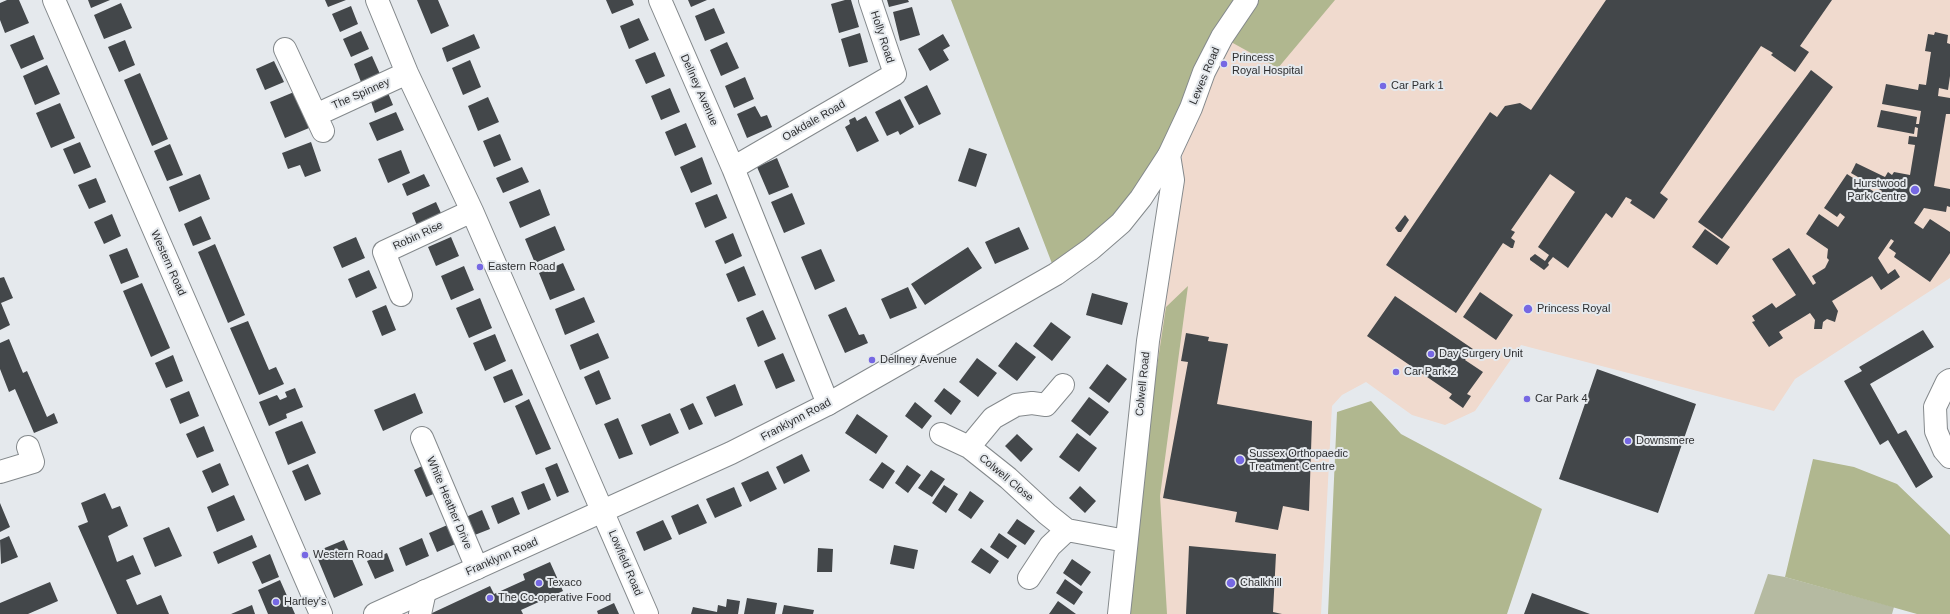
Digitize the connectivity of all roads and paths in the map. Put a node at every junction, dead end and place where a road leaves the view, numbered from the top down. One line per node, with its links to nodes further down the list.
1 (54, 0): 28 (street, Western Road)
2 (376, 0): 7 (street)
3 (660, 0): 10 (street, Dellney Avenue)
4 (870, 0): 8 (street, Holly Road)
5 (1247, 0): 9 (street, Lewes Road)
6 (285, 49): 7 (street, The Spinney)
7 (407, 73): 11 (street)
8 (895, 74): 10 (street, Oakdale Road)
9 (1169, 155): 15 (street, Franklynn Road); 24 (street, Colwell Road)
10 (734, 168): 15 (street, Dellney Avenue)
11 (472, 211): 12 (street, Robin Rise); 22 (street)
12 (401, 295)
13 (1950, 380): 20 (street)
14 (1063, 385): 19 (street)
15 (828, 404): 22 (street, Franklynn Road)
16 (941, 434): 19 (street, Colwell Close)
17 (422, 438): 25 (street, White Heather Drive)
18 (28, 447): 21 (street)
19 (969, 447): 23 (street, Colwell Close)
20 (1950, 457)
21 (0, 472)
22 (603, 511): 25 (street, Franklynn Road); 31 (street, Lowfield Road)
23 (1067, 530): 24 (street, Colwell Close); 26 (street)
24 (1126, 541): 32 (street, Colwell Road)
25 (477, 568): 27 (street, Franklynn Road)
26 (1029, 578)
27 (425, 591): 29 (street, Franklynn Road); 30 (street)
28 (322, 614)
29 (375, 614)
30 (420, 614)
31 (648, 614)
32 (1119, 614)

